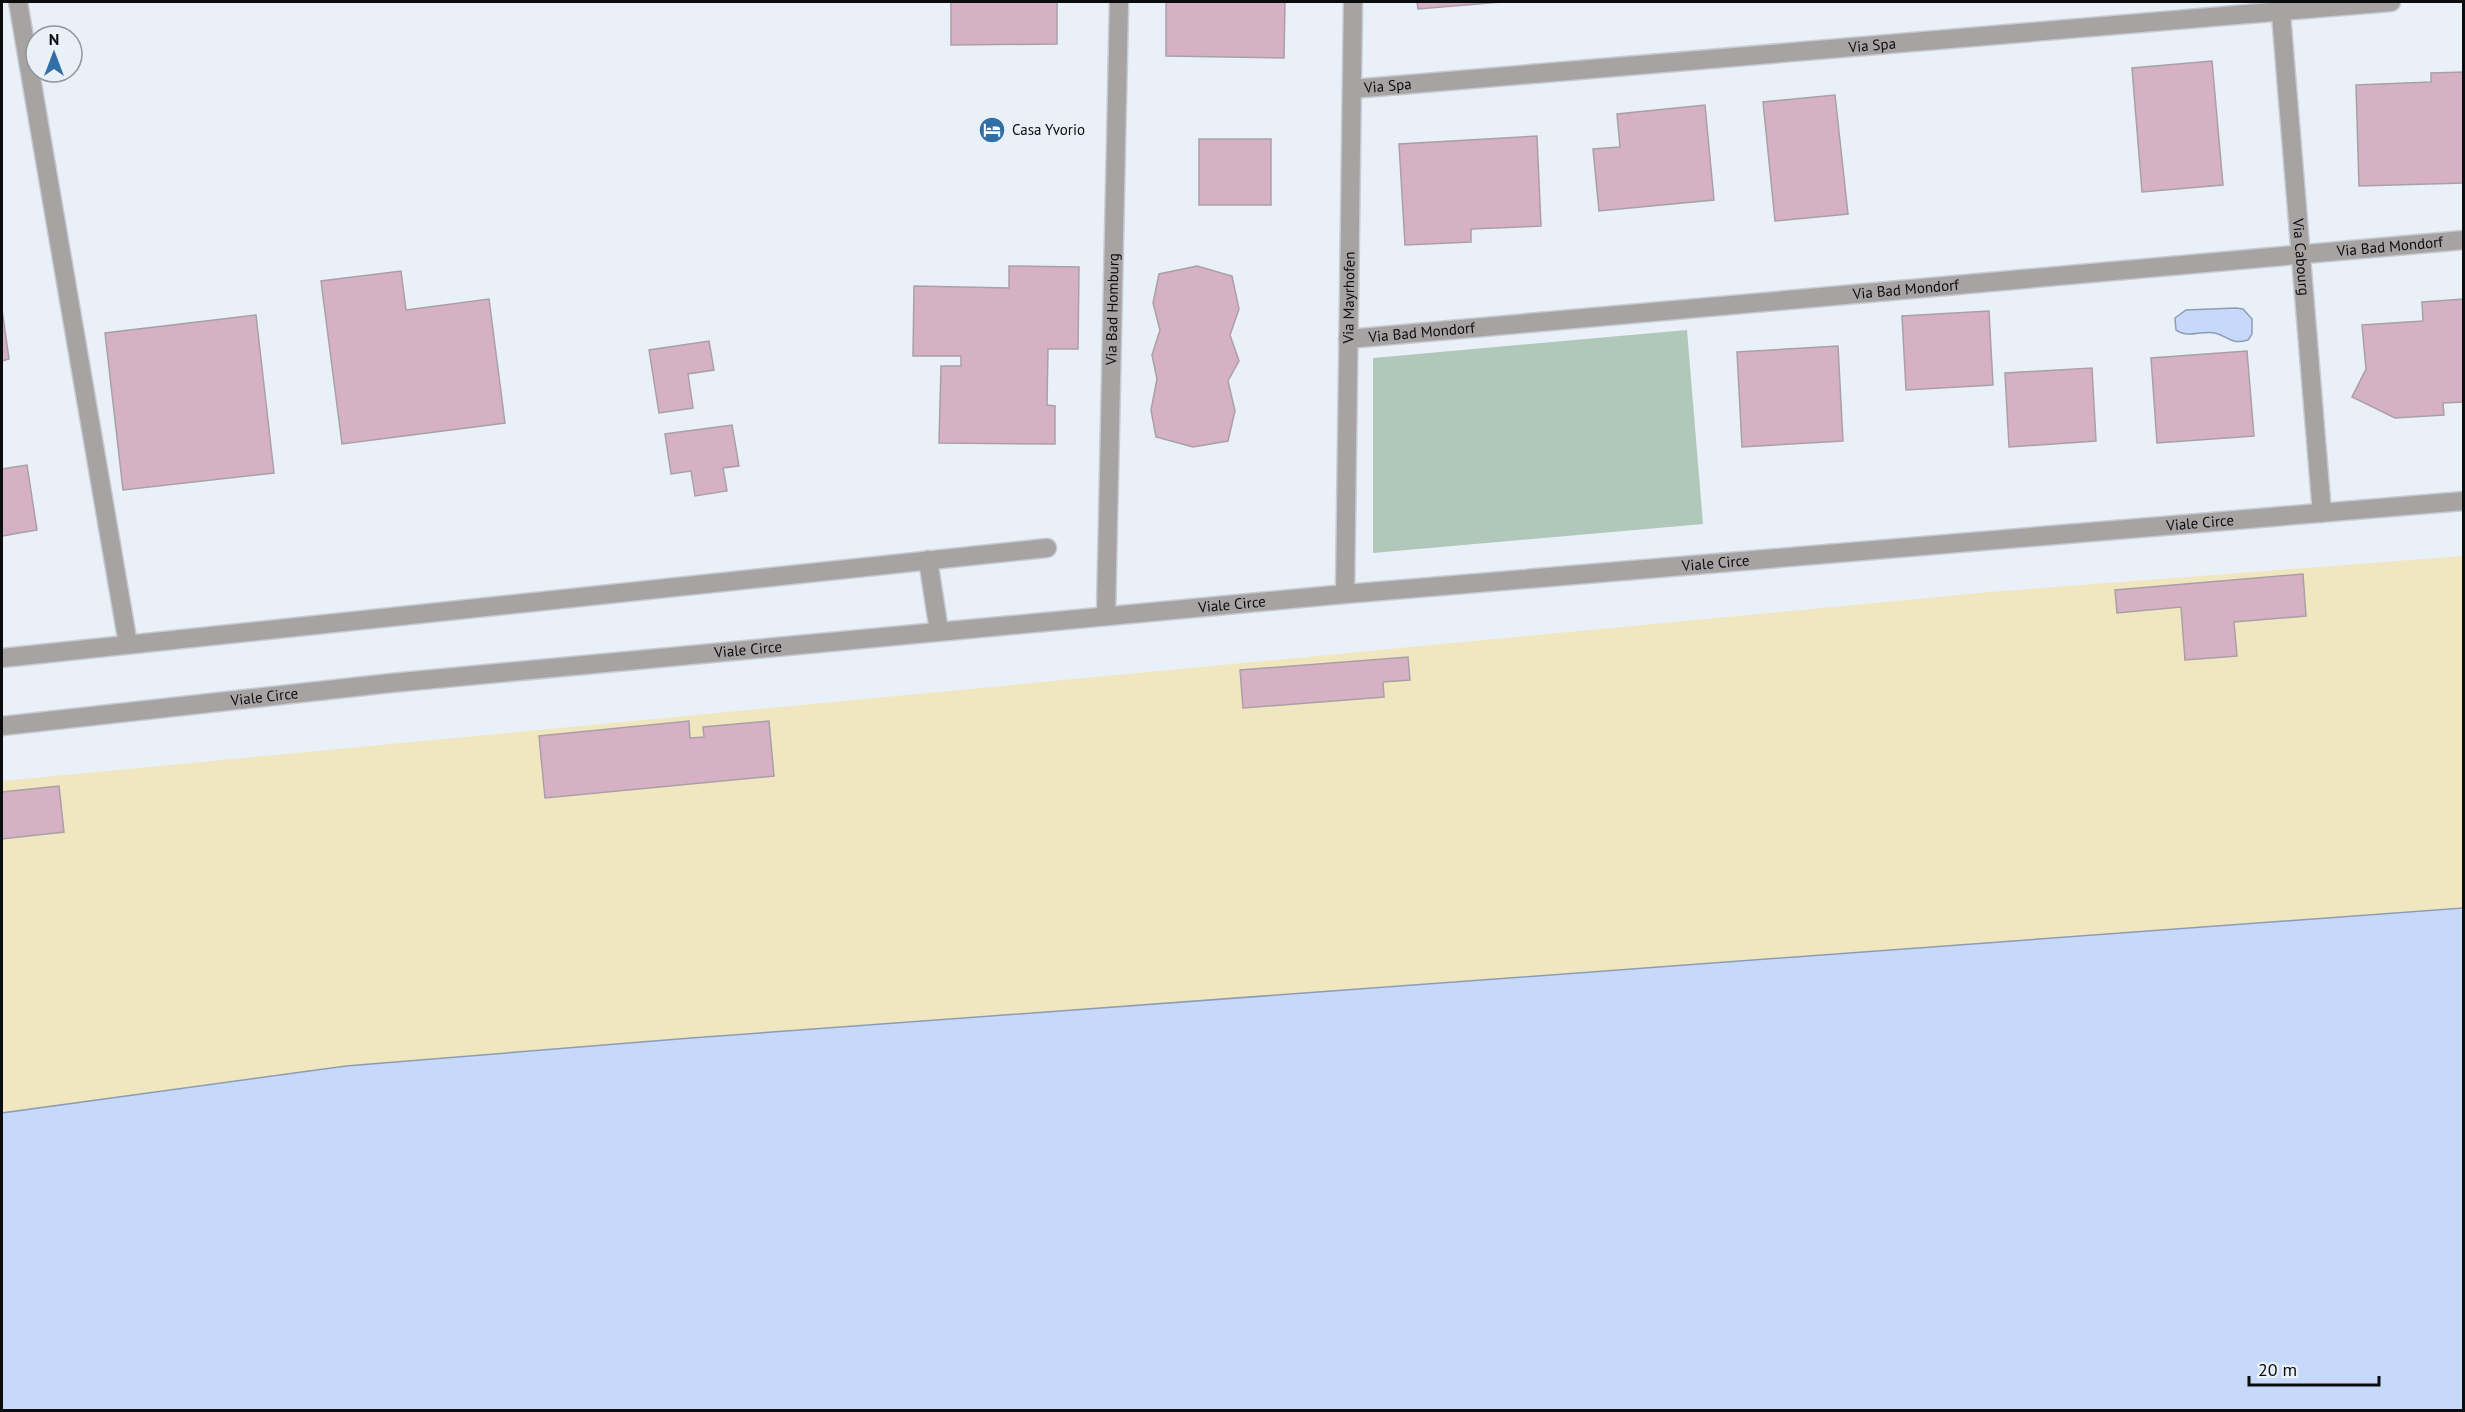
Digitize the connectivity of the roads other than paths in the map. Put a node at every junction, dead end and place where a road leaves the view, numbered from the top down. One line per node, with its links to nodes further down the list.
1 (18, 2): 17 (street)
2 (1119, 2): 15 (street, Via Bad Homburg)
3 (1353, 2): 6 (street, Via Mayrhofen)
4 (2391, 2): 5 (street, Via Spa)
5 (2281, 7): 6 (street, Via Spa); 8 (street, Via Cabourg)
6 (1352, 89): 9 (street, Via Mayrhofen)
7 (2463, 240): 8 (street, Via Bad Mondorf)
8 (2301, 253): 9 (street, Via Bad Mondorf); 11 (street, Via Cabourg)
9 (1348, 339): 14 (street, Via Mayrhofen)
10 (2463, 501): 11 (street, Viale Circe)
11 (2322, 513): 14 (street, Viale Circe)
12 (1047, 548): 13 (street)
13 (928, 560): 16 (street); 17 (street)
14 (1345, 594): 15 (street, Viale Circe)
15 (1106, 615): 16 (street, Viale Circe)
16 (939, 630): 19 (street, Viale Circe)
17 (128, 644): 18 (street)
18 (2, 658)
19 (2, 726)

